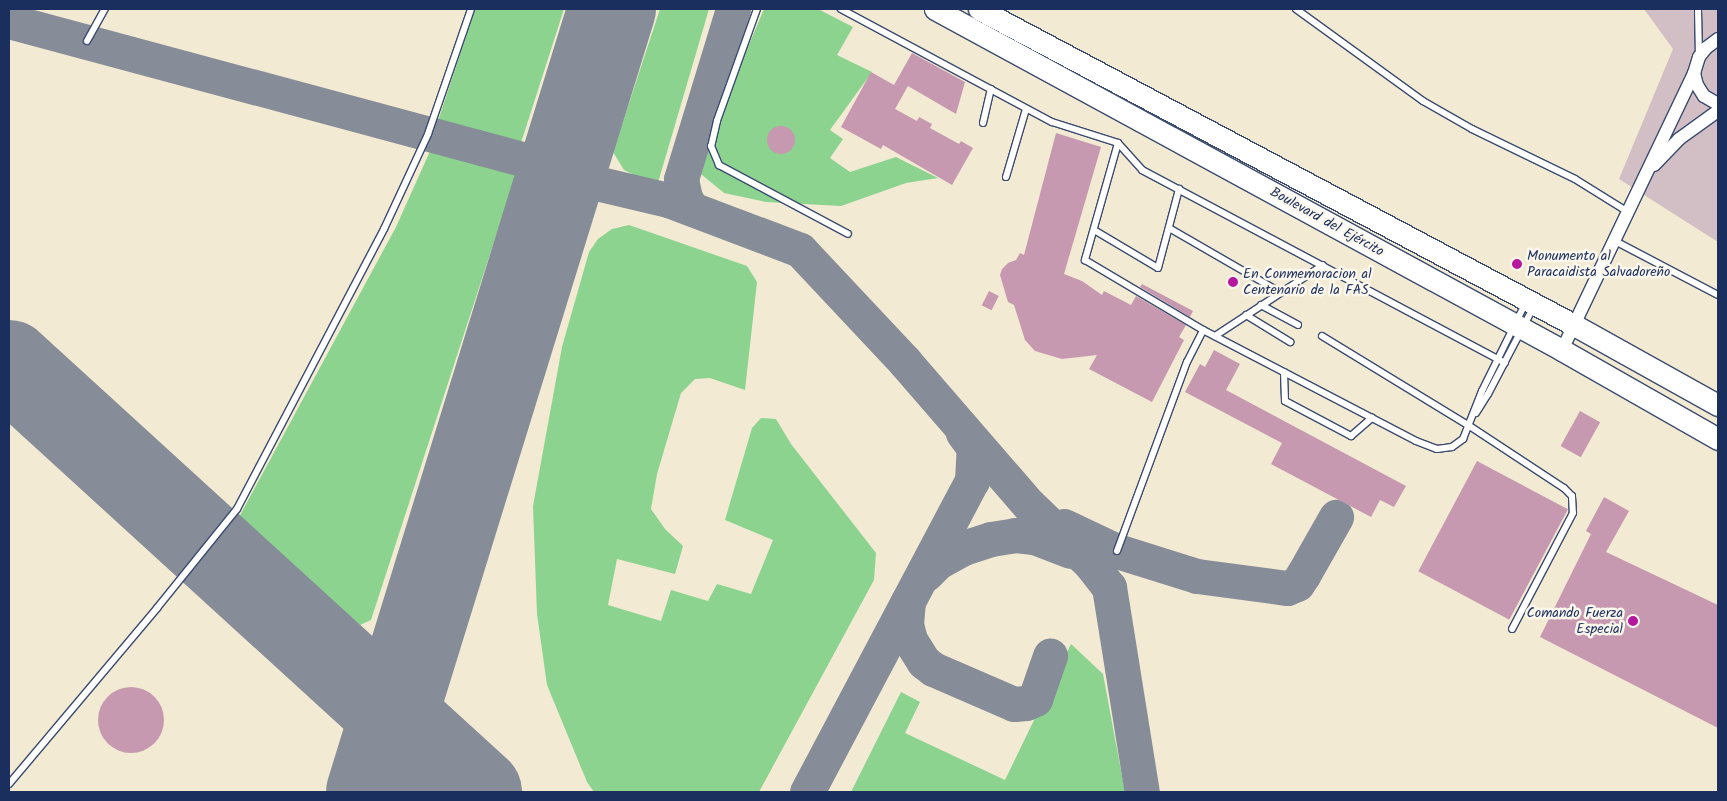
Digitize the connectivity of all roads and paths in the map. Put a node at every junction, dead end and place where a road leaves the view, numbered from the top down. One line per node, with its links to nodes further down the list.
1 (104, 9): 10 (lane)
2 (471, 9): 50 (lane)
3 (757, 9): 25 (lane)
4 (841, 9): 13 (lane)
5 (935, 9): 35 (highway, Boulevard del Ejército)
6 (979, 9): 30 (highway, Boulevard del Ejército)
7 (1296, 9): 22 (lane)
8 (1698, 9): 11 (lane)
9 (1718, 39): 11 (street)
10 (87, 41)
11 (1699, 57): 12 (street)
12 (1694, 73): 14 (street); 19 (street)
13 (991, 89): 15 (lane); 17 (lane)
14 (1718, 104)
15 (1026, 109): 18 (lane); 20 (lane)
16 (1718, 111): 19 (street)
17 (983, 123)
18 (1118, 143): 21 (lane); 24 (lane)
19 (1646, 174): 22 (street)
20 (1006, 177)
21 (1179, 189): 23 (lane); 27 (lane)
22 (1628, 212): 26 (street)
23 (1169, 228): 24 (lane); 28 (lane)
24 (1094, 230): 36 (lane)
25 (848, 234)
26 (1615, 241): 29 (lane); 34 (street)
27 (1323, 265): 28 (lane); 41 (lane)
28 (1280, 292): 31 (lane)
29 (1718, 295)
30 (1531, 302): 34 (highway, Boulevard del Ejército); 35 (lane)
31 (1261, 304): 32 (lane); 33 (lane)
32 (1246, 315): 37 (lane); 39 (lane)
33 (1298, 325)
34 (1574, 325): 40 (street); 44 (highway, Boulevard del Ejército)
35 (1519, 326): 40 (highway, Boulevard del Ejército); 41 (lane); 42 (lane)
36 (1203, 330): 37 (lane); 48 (lane)
37 (1214, 336): 43 (lane)
38 (1322, 336): 46 (lane)
39 (1290, 342)
40 (1562, 350): 47 (highway, Boulevard del Ejército)
41 (1498, 360): 42 (lane); 46 (lane)
42 (1505, 363): 46 (lane)
43 (1284, 372): 45 (lane); 45 (lane)
44 (1718, 405)
45 (1372, 418): 46 (lane)
46 (1468, 425): 49 (lane)
47 (1718, 439)
48 (1117, 551)
49 (1512, 629)
50 (9, 784)

